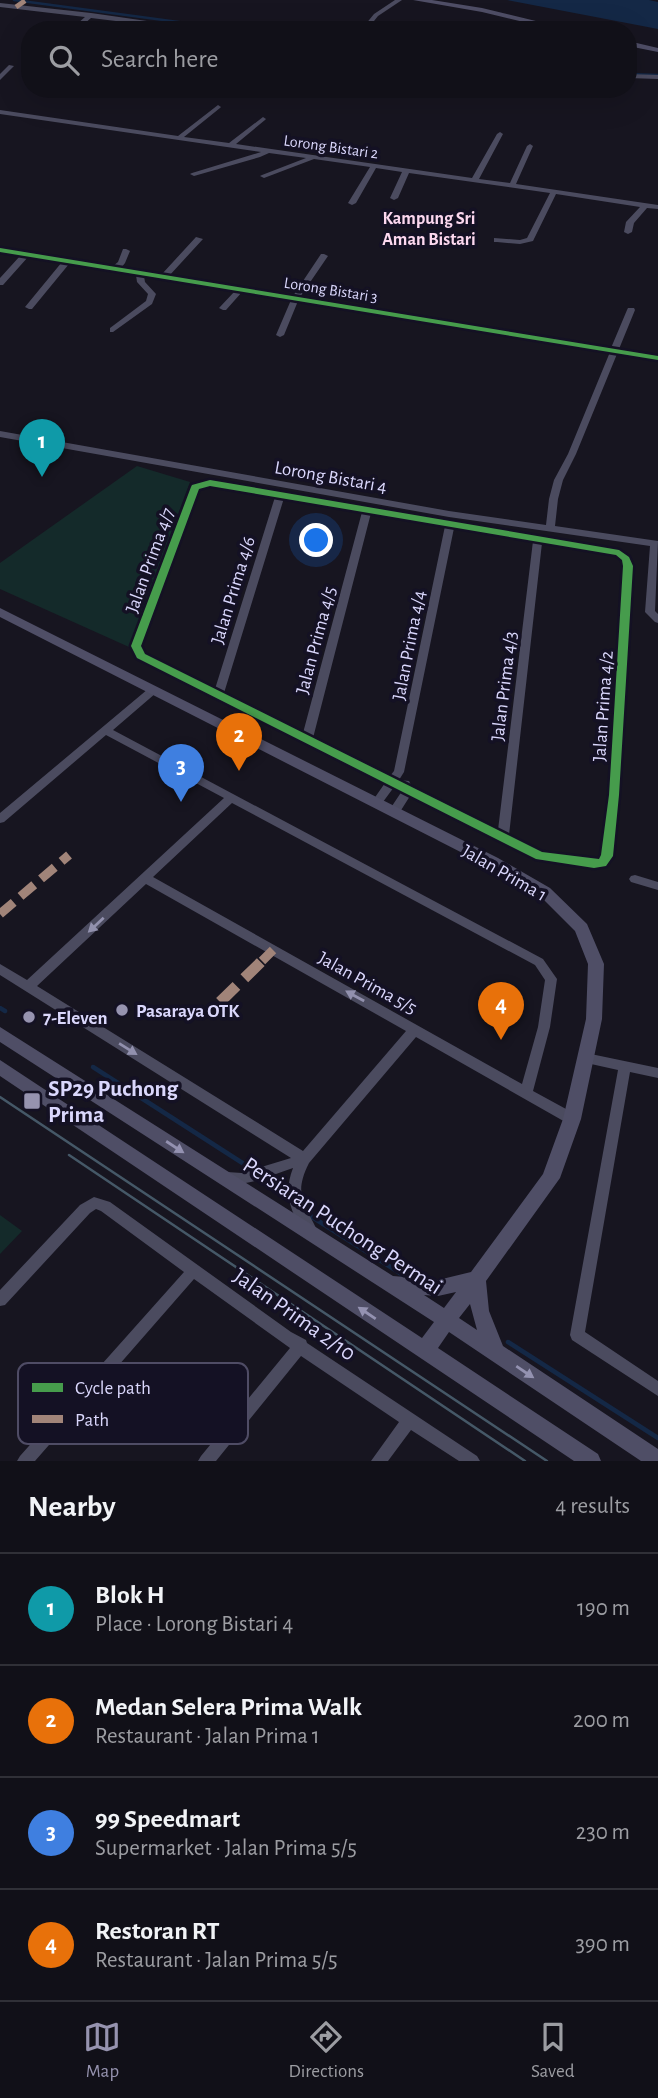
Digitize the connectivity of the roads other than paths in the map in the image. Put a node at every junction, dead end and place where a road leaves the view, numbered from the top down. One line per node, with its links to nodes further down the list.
1 (399, 0): 8 (street)
2 (417, 0): 9 (street)
3 (21, 3): 4 (street); 5 (street)
4 (0, 5)
5 (91, 15): 6 (street); 7 (street)
6 (84, 21)
7 (137, 21)
8 (371, 21)
9 (530, 21)
10 (637, 45): 11 (street)
11 (658, 50)
12 (11, 66): 15 (street)
13 (637, 76): 14 (street)
14 (658, 77)
15 (0, 78)
16 (218, 107): 20 (street)
17 (0, 112): 20 (street, Lorong Bistari 2)
18 (263, 119): 21 (street)
19 (500, 134): 31 (street)
20 (179, 138): 21 (street, Lorong Bistari 2)
21 (232, 145): 23 (street, Lorong Bistari 2)
22 (530, 146): 32 (street)
23 (267, 151): 24 (street, Lorong Bistari 2); 29 (street)
24 (315, 158): 26 (street, Lorong Bistari 2); 30 (street)
25 (422, 162): 28 (street)
26 (374, 166): 27 (street, Lorong Bistari 2); 35 (street)
27 (406, 171): 28 (street, Lorong Bistari 2); 34 (street)
28 (418, 173): 31 (street, Lorong Bistari 2)
29 (194, 174)
30 (264, 176)
31 (474, 181): 32 (street, Lorong Bistari 2)
32 (512, 186): 33 (street, Lorong Bistari 2)
33 (554, 192): 36 (street, Lorong Bistari 2); 40 (street)
34 (394, 198)
35 (352, 203)
36 (646, 205): 37 (street, Lorong Bistari 2); 38 (street)
37 (658, 207)
38 (628, 232)
39 (199, 239): 48 (street)
40 (497, 240)
41 (126, 251): 46 (street)
42 (2, 252): 43 (street, Lorong Bistari 3)
43 (26, 254): 45 (street, Lorong Bistari 3); 49 (street)
44 (324, 256): 51 (street)
45 (66, 262): 46 (street, Lorong Bistari 3); 52 (street)
46 (114, 270): 47 (street, Lorong Bistari 3)
47 (140, 274): 48 (street, Lorong Bistari 3); 55 (street)
48 (163, 278): 50 (street, Lorong Bistari 3)
49 (0, 283)
50 (240, 290): 51 (street, Lorong Bistari 3); 53 (street)
51 (295, 299): 56 (street); 57 (street, Lorong Bistari 3)
52 (29, 307)
53 (223, 308)
54 (631, 310): 57 (street)
55 (113, 330)
56 (280, 335)
57 (615, 351): 58 (street, Lorong Bistari 3); 63 (street)
58 (658, 358)
59 (0, 434): 63 (street, Lorong Bistari 4)
60 (280, 495): 61 (street); 70 (street, Jalan Prima 4/6); 70 (street, Jalan Prima 4/7)
61 (367, 510): 62 (street); 72 (street, Jalan Prima 4/5)
62 (450, 524): 64 (street); 73 (street, Jalan Prima 4/4)
63 (550, 527): 65 (street, Lorong Bistari 4)
64 (538, 539): 79 (street, Jalan Prima 4/3); 79 (street, Jalan Prima 4/2)
65 (656, 544): 66 (street)
66 (655, 562): 68 (street)
67 (0, 611): 69 (street, Jalan Prima 1)
68 (658, 620)
69 (152, 691): 71 (street); 76 (street, Jalan Prima 1)
70 (218, 695): 72 (street)
71 (105, 730): 75 (street); 78 (street)
72 (307, 739): 73 (street)
73 (396, 777): 74 (street); 76 (street, Jalan Prima 4/4)
74 (408, 790): 77 (street); 79 (street)
75 (231, 798): 80 (street); 91 (street)
76 (376, 803): 77 (street, Jalan Prima 1)
77 (394, 812): 87 (street, Jalan Prima 1)
78 (0, 819)
79 (503, 836)
80 (146, 878): 84 (street, one-way to 84); 85 (street, Jalan Prima 5/5, one-way to 80)
81 (635, 879): 82 (street)
82 (658, 886)
83 (0, 969): 84 (street)
84 (28, 987): 93 (street, one-way to 93)
85 (414, 1030): 91 (street, Jalan Prima 5/5); 93 (street)
86 (0, 1034): 94 (street, Persiaran Puchong Permai, one-way to 94)
87 (586, 1058): 88 (street); 92 (street, Jalan Prima 1)
88 (625, 1066): 90 (street); 105 (street)
89 (0, 1067): 102 (street, one-way to 89)
90 (658, 1073)
91 (526, 1092): 92 (street, Jalan Prima 5/5)
92 (572, 1119): 97 (street, Jalan Prima 1)
93 (304, 1159): 94 (street); 95 (street)
94 (224, 1178): 95 (street, Persiaran Puchong Permai)
95 (313, 1235): 98 (street, Persiaran Puchong Permai)
96 (193, 1271): 99 (street, Jalan Prima 2/10); 101 (street, Jalan Prima 2/10); 104 (street)
97 (477, 1279): 98 (street); 100 (street, Jalan Prima 1); 103 (street)
98 (386, 1283): 100 (street, Persiaran Puchong Permai)
99 (0, 1300)
100 (448, 1321): 102 (street, Jalan Prima 1); 103 (street, Persiaran Puchong Permai)
101 (300, 1346): 106 (street); 107 (street, Jalan Prima 2/10)
102 (424, 1351): 114 (street)
103 (496, 1352): 115 (street, Persiaran Puchong Permai, one-way to 115)
104 (112, 1363)
105 (658, 1389)
106 (248, 1410)
107 (408, 1420): 112 (street); 113 (street, Jalan Prima 2/10)
108 (40, 1444): 110 (street)
109 (220, 1444): 111 (street)
110 (25, 1461)
111 (206, 1461)
112 (379, 1461)
113 (472, 1461)
114 (591, 1461)
115 (658, 1461)

